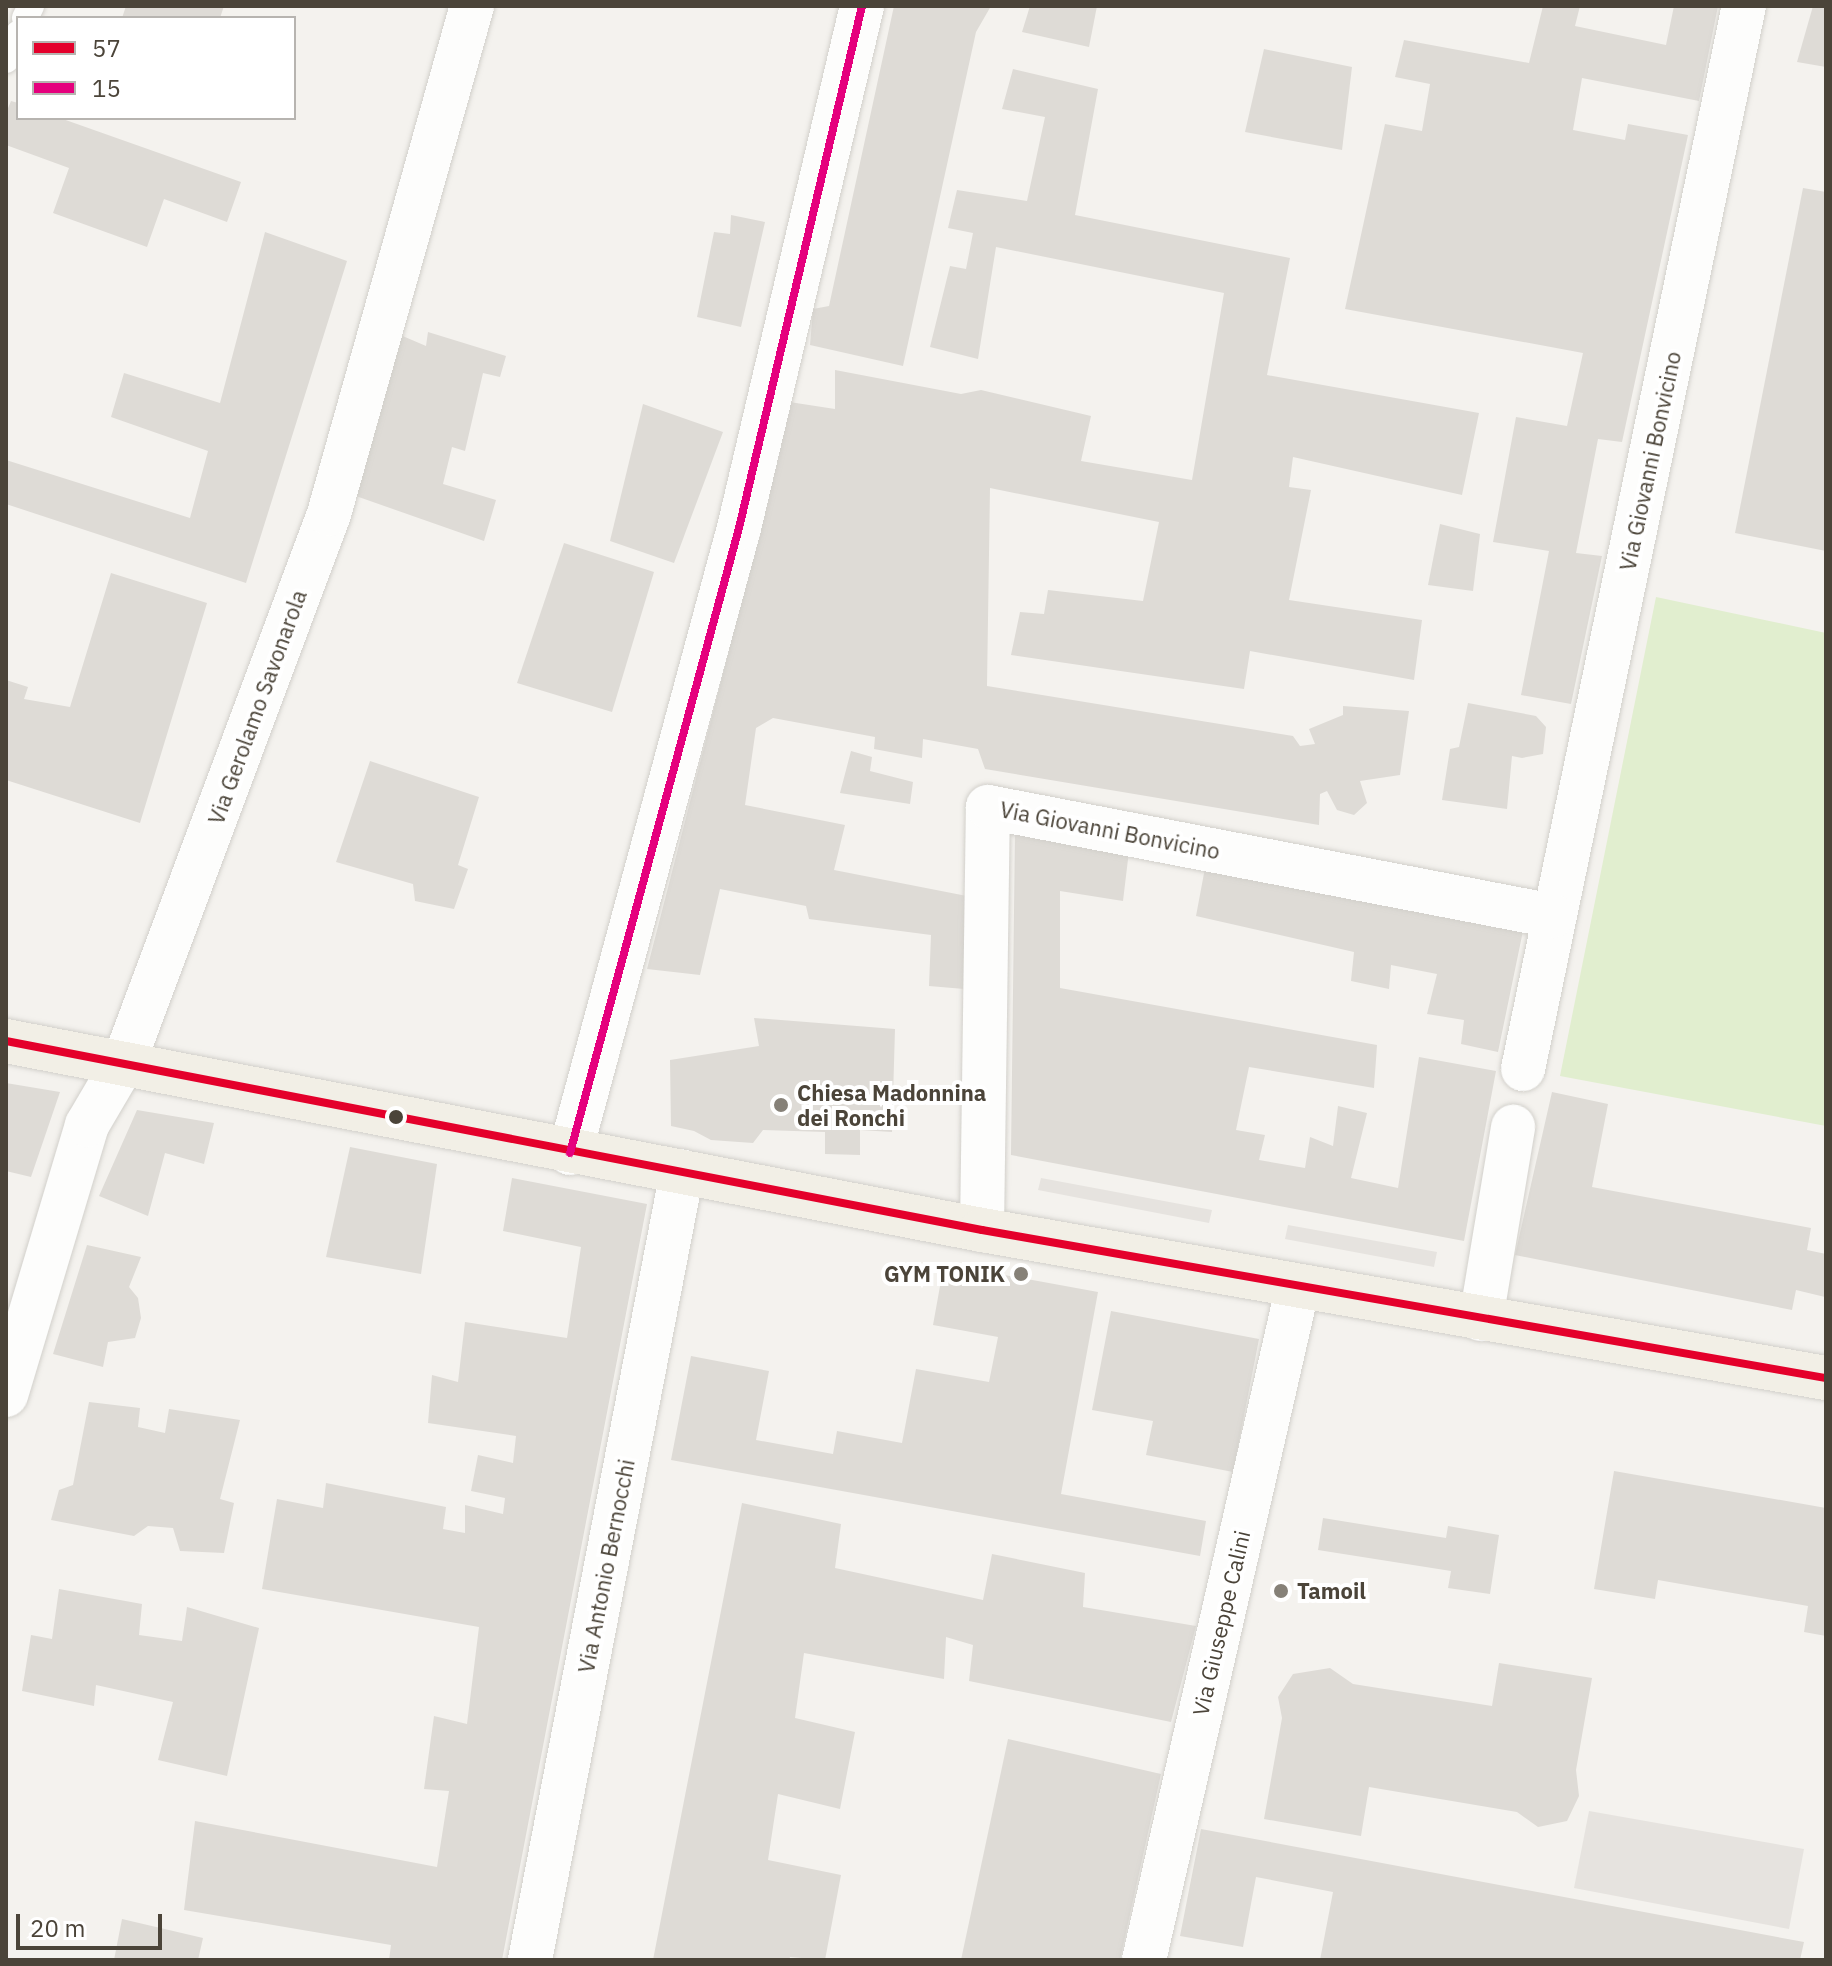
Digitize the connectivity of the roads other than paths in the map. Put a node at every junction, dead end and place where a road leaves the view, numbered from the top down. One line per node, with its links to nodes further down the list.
1 (472, 6): 8 (street, Via Gerolamo Savonarola)
2 (862, 6): 11 (street)
3 (1744, 6): 6 (street, Via Giovanni Bonvicino)
4 (16, 38): 5 (lane)
5 (6, 60)
6 (1553, 916): 9 (street, Via Giovanni Bonvicino); 13 (street, Via Giovanni Bonvicino)
7 (6, 1041): 8 (main road)
8 (124, 1062): 11 (main road); 17 (street, Via Gerolamo Savonarola)
9 (1523, 1069)
10 (1513, 1127): 15 (street)
11 (570, 1153): 12 (main road)
12 (682, 1172): 13 (main road); 18 (street, Via Antonio Bernocchi)
13 (982, 1230): 14 (main road)
14 (1298, 1286): 15 (main road); 19 (street, Via Giuseppe Calini)
15 (1481, 1319): 16 (main road)
16 (1826, 1378)
17 (6, 1395)
18 (530, 1960)
19 (1144, 1960)

